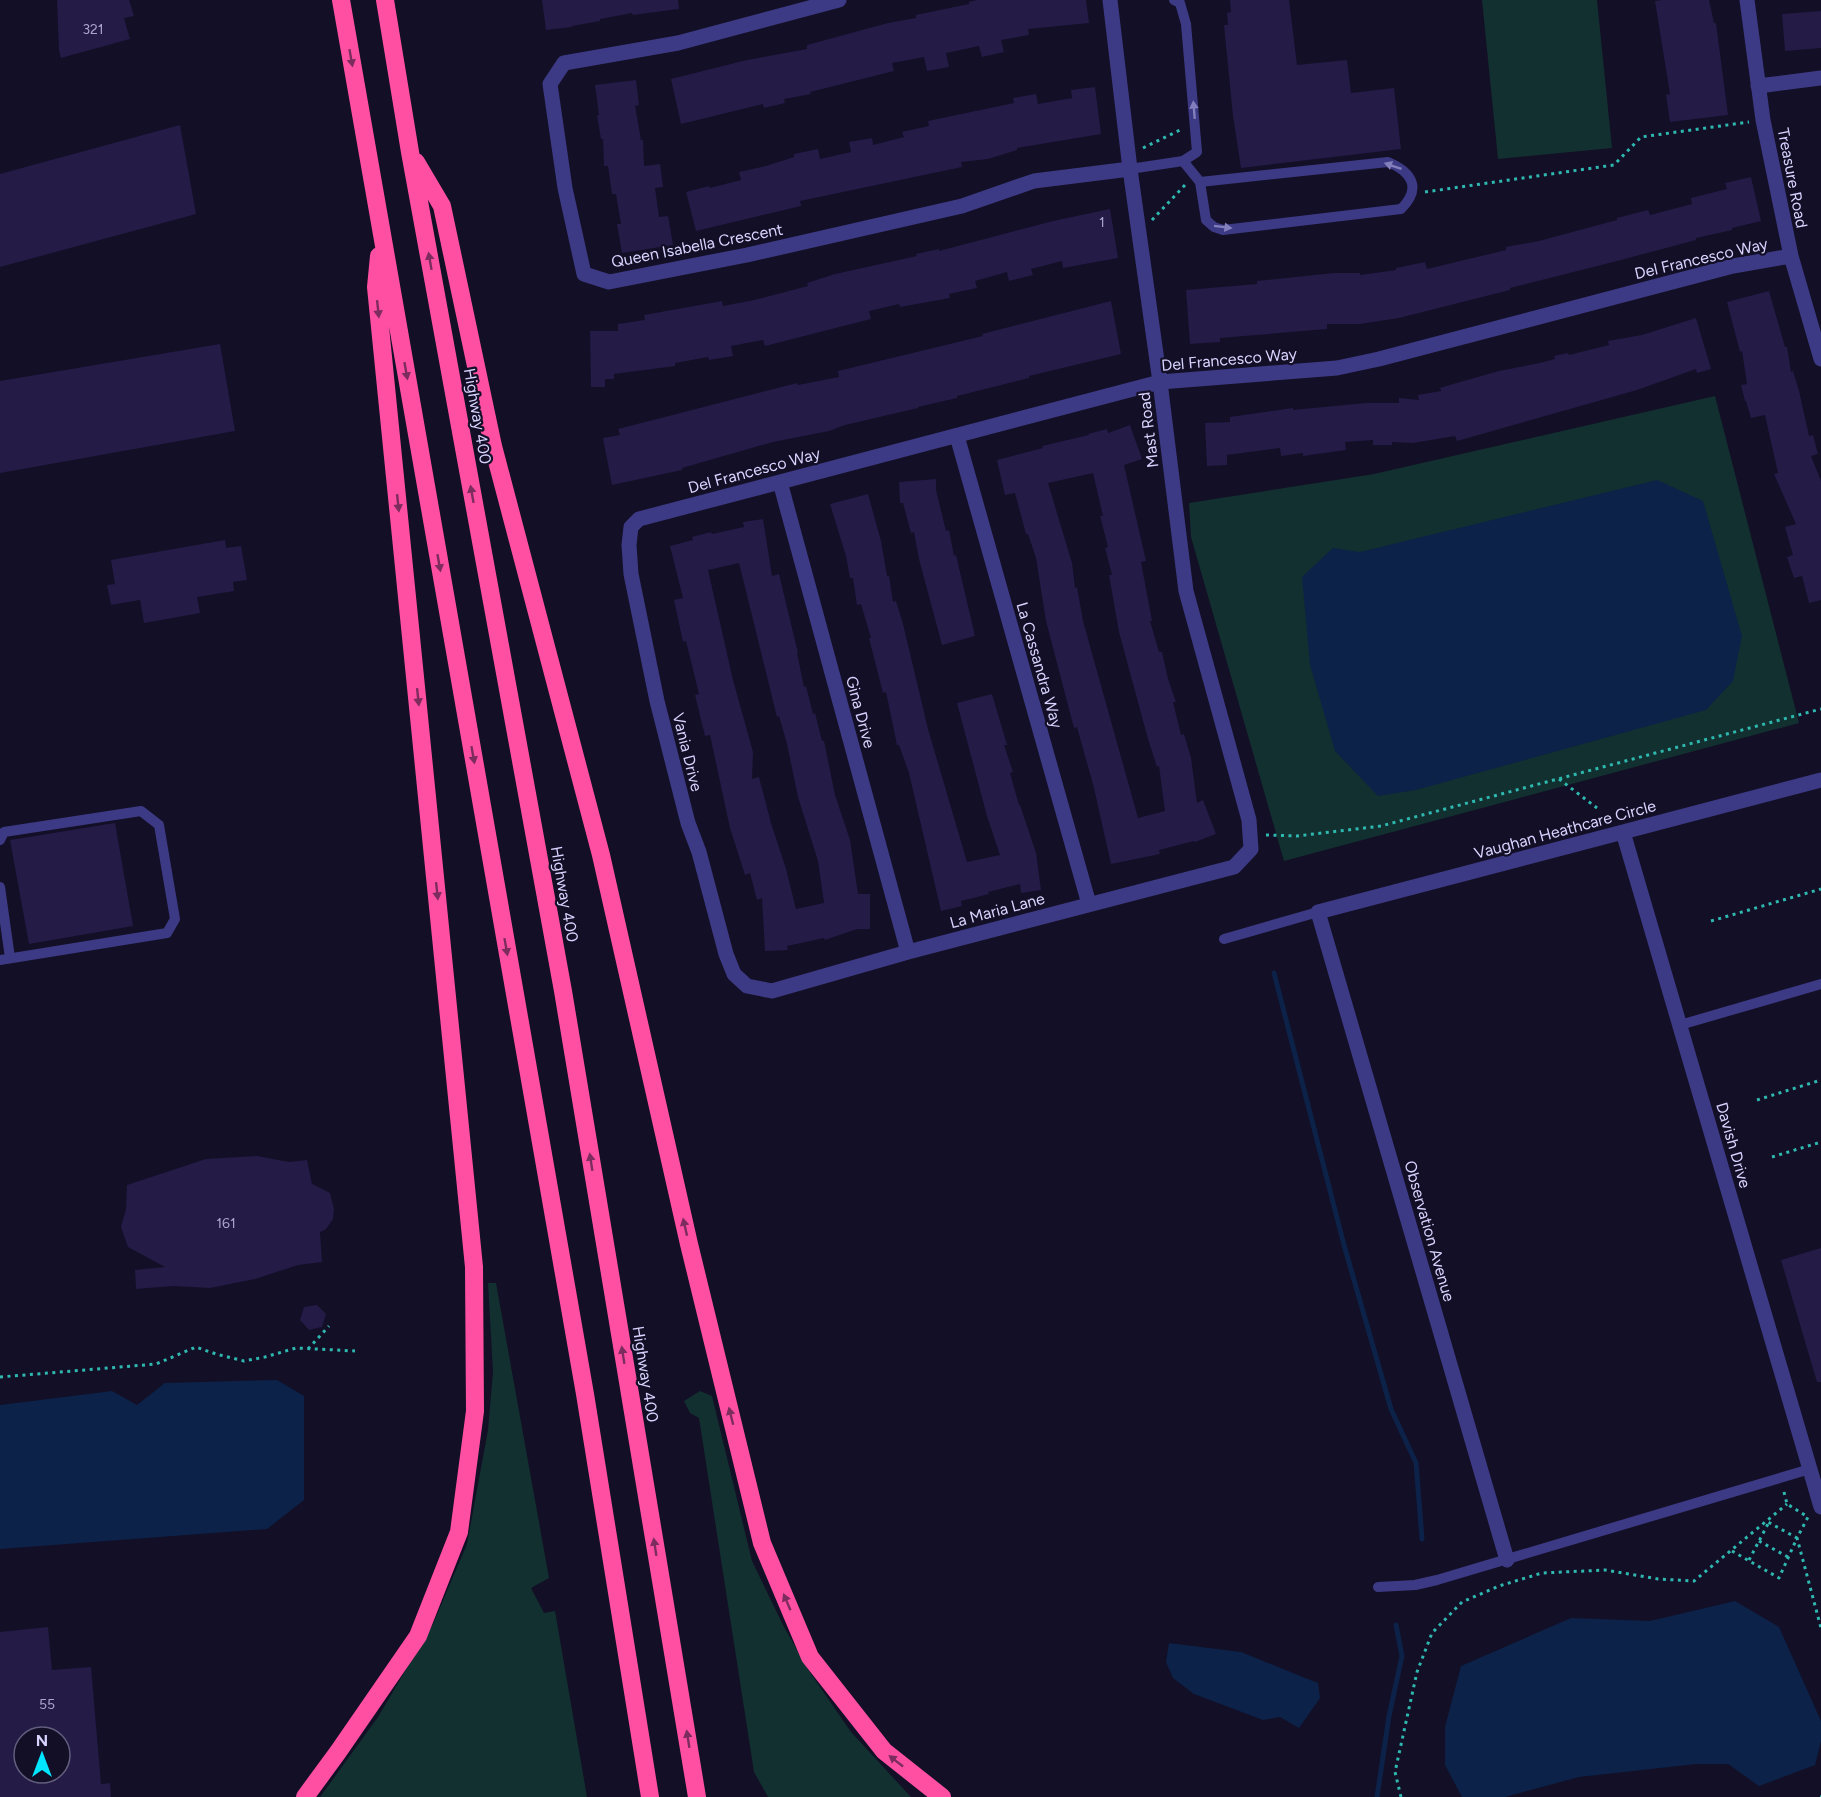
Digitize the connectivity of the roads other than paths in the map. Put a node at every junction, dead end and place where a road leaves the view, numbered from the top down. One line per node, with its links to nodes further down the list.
1 (341, 0): 13 (highway, one-way to 13)
2 (385, 0): 9 (highway, Highway 400)
3 (839, 0): 11 (street, Queen Isabella Crescent)
4 (1110, 0): 11 (street, Mast Road)
5 (1174, 0): 10 (lane, one-way to 5)
6 (1747, 0): 8 (street, Treasure Road)
7 (1821, 78): 8 (street)
8 (1758, 86): 14 (street, Treasure Road)
9 (410, 152): 39 (highway, Highway 400, one-way to 9); 40 (highway, one-way to 9)
10 (1184, 161): 11 (lane); 12 (lane)
11 (1129, 162): 16 (street, Mast Road)
12 (1197, 179): 12 (lane, one-way to 12)
13 (381, 230): 37 (highway, one-way to 37); 38 (highway, one-way to 38)
14 (1791, 256): 15 (street, Treasure Road); 16 (street, Del Francesco Way)
15 (1821, 359)
16 (1160, 382): 17 (street, Del Francesco Way); 23 (street, Mast Road)
17 (957, 436): 18 (street, Del Francesco Way); 25 (street, La Cassandra Way)
18 (780, 482): 19 (street, Del Francesco Way); 28 (street, Gina Drive)
19 (639, 519): 31 (street, Vania Drive)
20 (1821, 780): 21 (street, Vaughan Heathcare Circle)
21 (1623, 832): 26 (street, Vaughan Heathcare Circle); 32 (street, Davish Drive)
22 (0, 840): 29 (lane)
23 (1250, 842): 25 (street, La Maria Lane)
24 (0, 887): 29 (lane)
25 (1089, 904): 28 (street, La Maria Lane)
26 (1318, 912): 27 (lane); 35 (street, Observation Avenue)
27 (1224, 939)
28 (908, 952): 31 (street, La Maria Lane)
29 (5, 959)
30 (1821, 984): 32 (lane)
31 (747, 986)
32 (1680, 1025): 33 (street, Davish Drive)
33 (1816, 1468): 34 (street, Davish Drive); 35 (lane)
34 (1821, 1507)
35 (1507, 1560): 36 (lane)
36 (1378, 1587)
37 (305, 1797)
38 (651, 1797)
39 (697, 1797)
40 (942, 1797)

